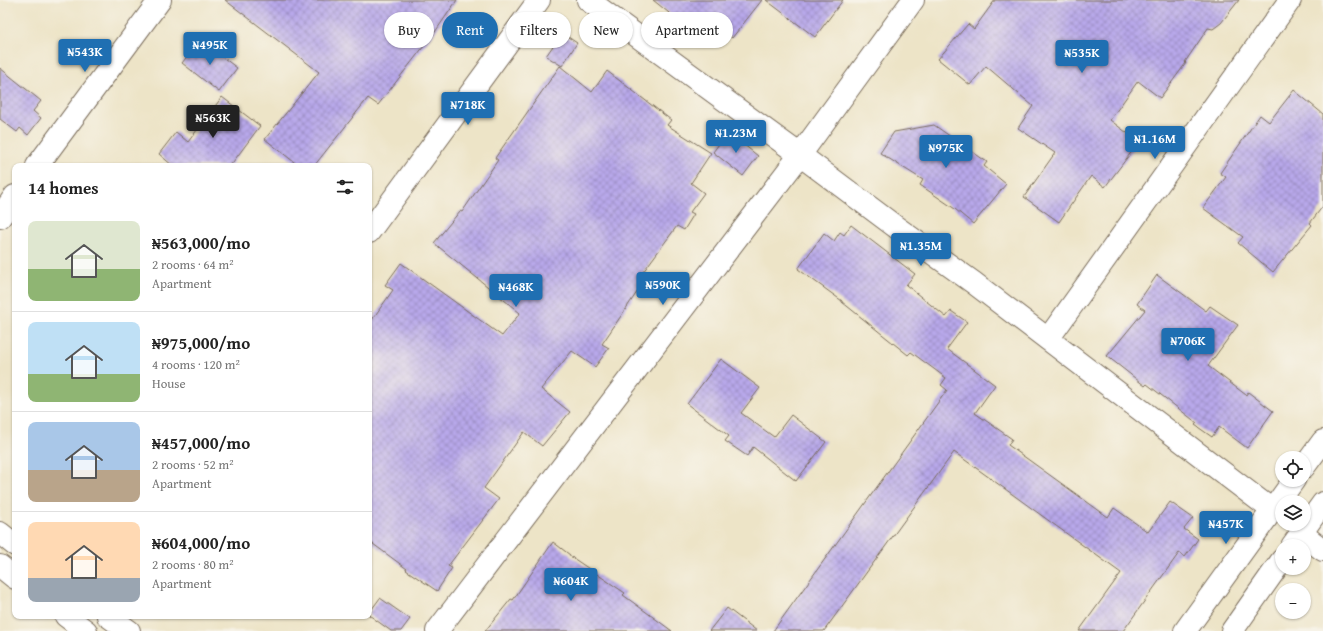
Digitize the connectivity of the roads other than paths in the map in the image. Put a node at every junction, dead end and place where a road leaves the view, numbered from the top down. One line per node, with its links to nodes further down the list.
1 (160, 0): 7 (main road)
2 (539, 0): 10 (main road)
3 (588, 0): 6 (main road)
4 (913, 0): 6 (main road)
5 (1290, 0): 11 (main road)
6 (800, 155): 11 (main road); 29 (main road)
7 (39, 163)
8 (12, 200): 9 (main road)
9 (0, 217)
10 (372, 228)
11 (1048, 340): 16 (main road)
12 (1323, 441): 13 (main road)
13 (1311, 457)
14 (1289, 487): 16 (main road)
15 (1323, 502): 18 (main road)
16 (1272, 510): 30 (main road)
17 (0, 533): 19 (main road)
18 (1298, 539)
19 (12, 543)
20 (1311, 545): 21 (main road)
21 (1323, 550)
22 (0, 566): 24 (main road)
23 (1275, 570): 31 (main road)
24 (12, 576)
25 (70, 619): 27 (main road)
26 (112, 619): 28 (main road)
27 (86, 631)
28 (128, 631)
29 (437, 631)
30 (1185, 631)
31 (1232, 631)

